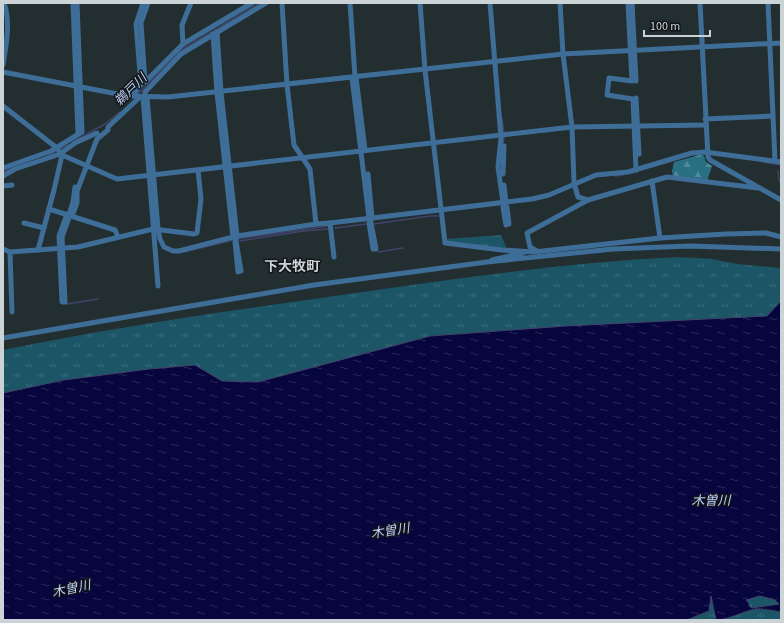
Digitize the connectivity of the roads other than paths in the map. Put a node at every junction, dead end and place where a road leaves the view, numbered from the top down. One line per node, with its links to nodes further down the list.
1 (73, 3): 35 (street)
2 (77, 3): 35 (street)
3 (143, 3): 33 (street)
4 (148, 3): 33 (street)
5 (191, 3): 22 (street)
6 (252, 3): 22 (street)
7 (266, 3): 20 (street)
8 (282, 3): 34 (street)
9 (350, 3): 31 (street)
10 (420, 3): 29 (street)
11 (490, 3): 27 (street)
12 (493, 3): 27 (street)
13 (560, 3): 26 (street)
14 (628, 3): 25 (street)
15 (632, 3): 25 (street)
16 (700, 3): 24 (street)
17 (768, 3): 23 (street)
18 (772, 3): 23 (street)
19 (4, 5): 28 (street)
20 (215, 33): 36 (street); 37 (street)
21 (781, 43): 23 (street)
22 (183, 44): 33 (street)
23 (772, 44): 24 (street); 40 (street); 52 (street)
24 (702, 47): 25 (street); 41 (street)
25 (632, 50): 26 (street); 32 (street); 43 (street)
26 (563, 54): 27 (street); 44 (street)
27 (495, 62): 29 (street); 46 (street)
28 (3, 66)
29 (424, 70): 31 (street); 47 (street)
30 (3, 72): 35 (street)
31 (354, 78): 34 (street); 48 (street)
32 (636, 81)
33 (143, 83): 37 (street)
34 (287, 85): 36 (street); 51 (street)
35 (78, 86): 37 (street); 49 (street)
36 (219, 93): 37 (street); 54 (street)
37 (140, 97): 45 (street); 58 (street)
38 (636, 98): 43 (street)
39 (3, 106): 49 (street)
40 (773, 116): 41 (street); 52 (street)
41 (705, 119): 42 (street)
42 (706, 125): 43 (street); 50 (street)
43 (636, 126): 44 (street); 56 (street)
44 (572, 127): 46 (street); 61 (street)
45 (98, 135): 49 (street); 53 (street)
46 (503, 136): 47 (street); 67 (street)
47 (433, 144): 48 (street); 69 (street)
48 (364, 151): 51 (street); 71 (street)
49 (59, 152): 53 (street); 55 (street); 59 (street); 68 (street)
50 (707, 152): 52 (street); 56 (street); 64 (street)
51 (303, 158): 54 (street); 74 (street)
52 (778, 161)
53 (86, 165): 58 (street); 70 (street)
54 (228, 167): 57 (street); 79 (street)
55 (3, 168)
56 (638, 169): 61 (street)
57 (198, 170): 58 (street); 76 (street)
58 (151, 175): 76 (street)
59 (3, 176)
60 (652, 181): 64 (street); 65 (street); 80 (street)
61 (574, 183): 65 (street); 67 (street)
62 (12, 185): 63 (street)
63 (3, 186)
64 (758, 188): 66 (street)
65 (588, 200): 86 (street)
66 (781, 200)
67 (505, 204): 69 (street)
68 (49, 209): 70 (street); 75 (street)
69 (441, 210): 71 (street); 86 (street)
70 (69, 215): 77 (street); 81 (street)
71 (371, 219): 73 (street)
72 (24, 223): 75 (street)
73 (330, 223): 74 (street); 87 (street)
74 (316, 224): 79 (street)
75 (44, 228): 84 (street)
76 (156, 229): 77 (street); 79 (street); 89 (street)
77 (118, 237): 81 (street)
78 (781, 237): 80 (street)
79 (236, 238): 79 (street)
80 (660, 238): 86 (street)
81 (61, 248): 81 (street); 84 (street)
82 (3, 249): 85 (street)
83 (781, 249): 88 (street)
84 (38, 250): 85 (street)
85 (10, 252): 90 (street)
86 (536, 252): 88 (street)
87 (334, 257)
88 (486, 262): 91 (street)
89 (158, 286)
90 (12, 312)
91 (3, 338)

